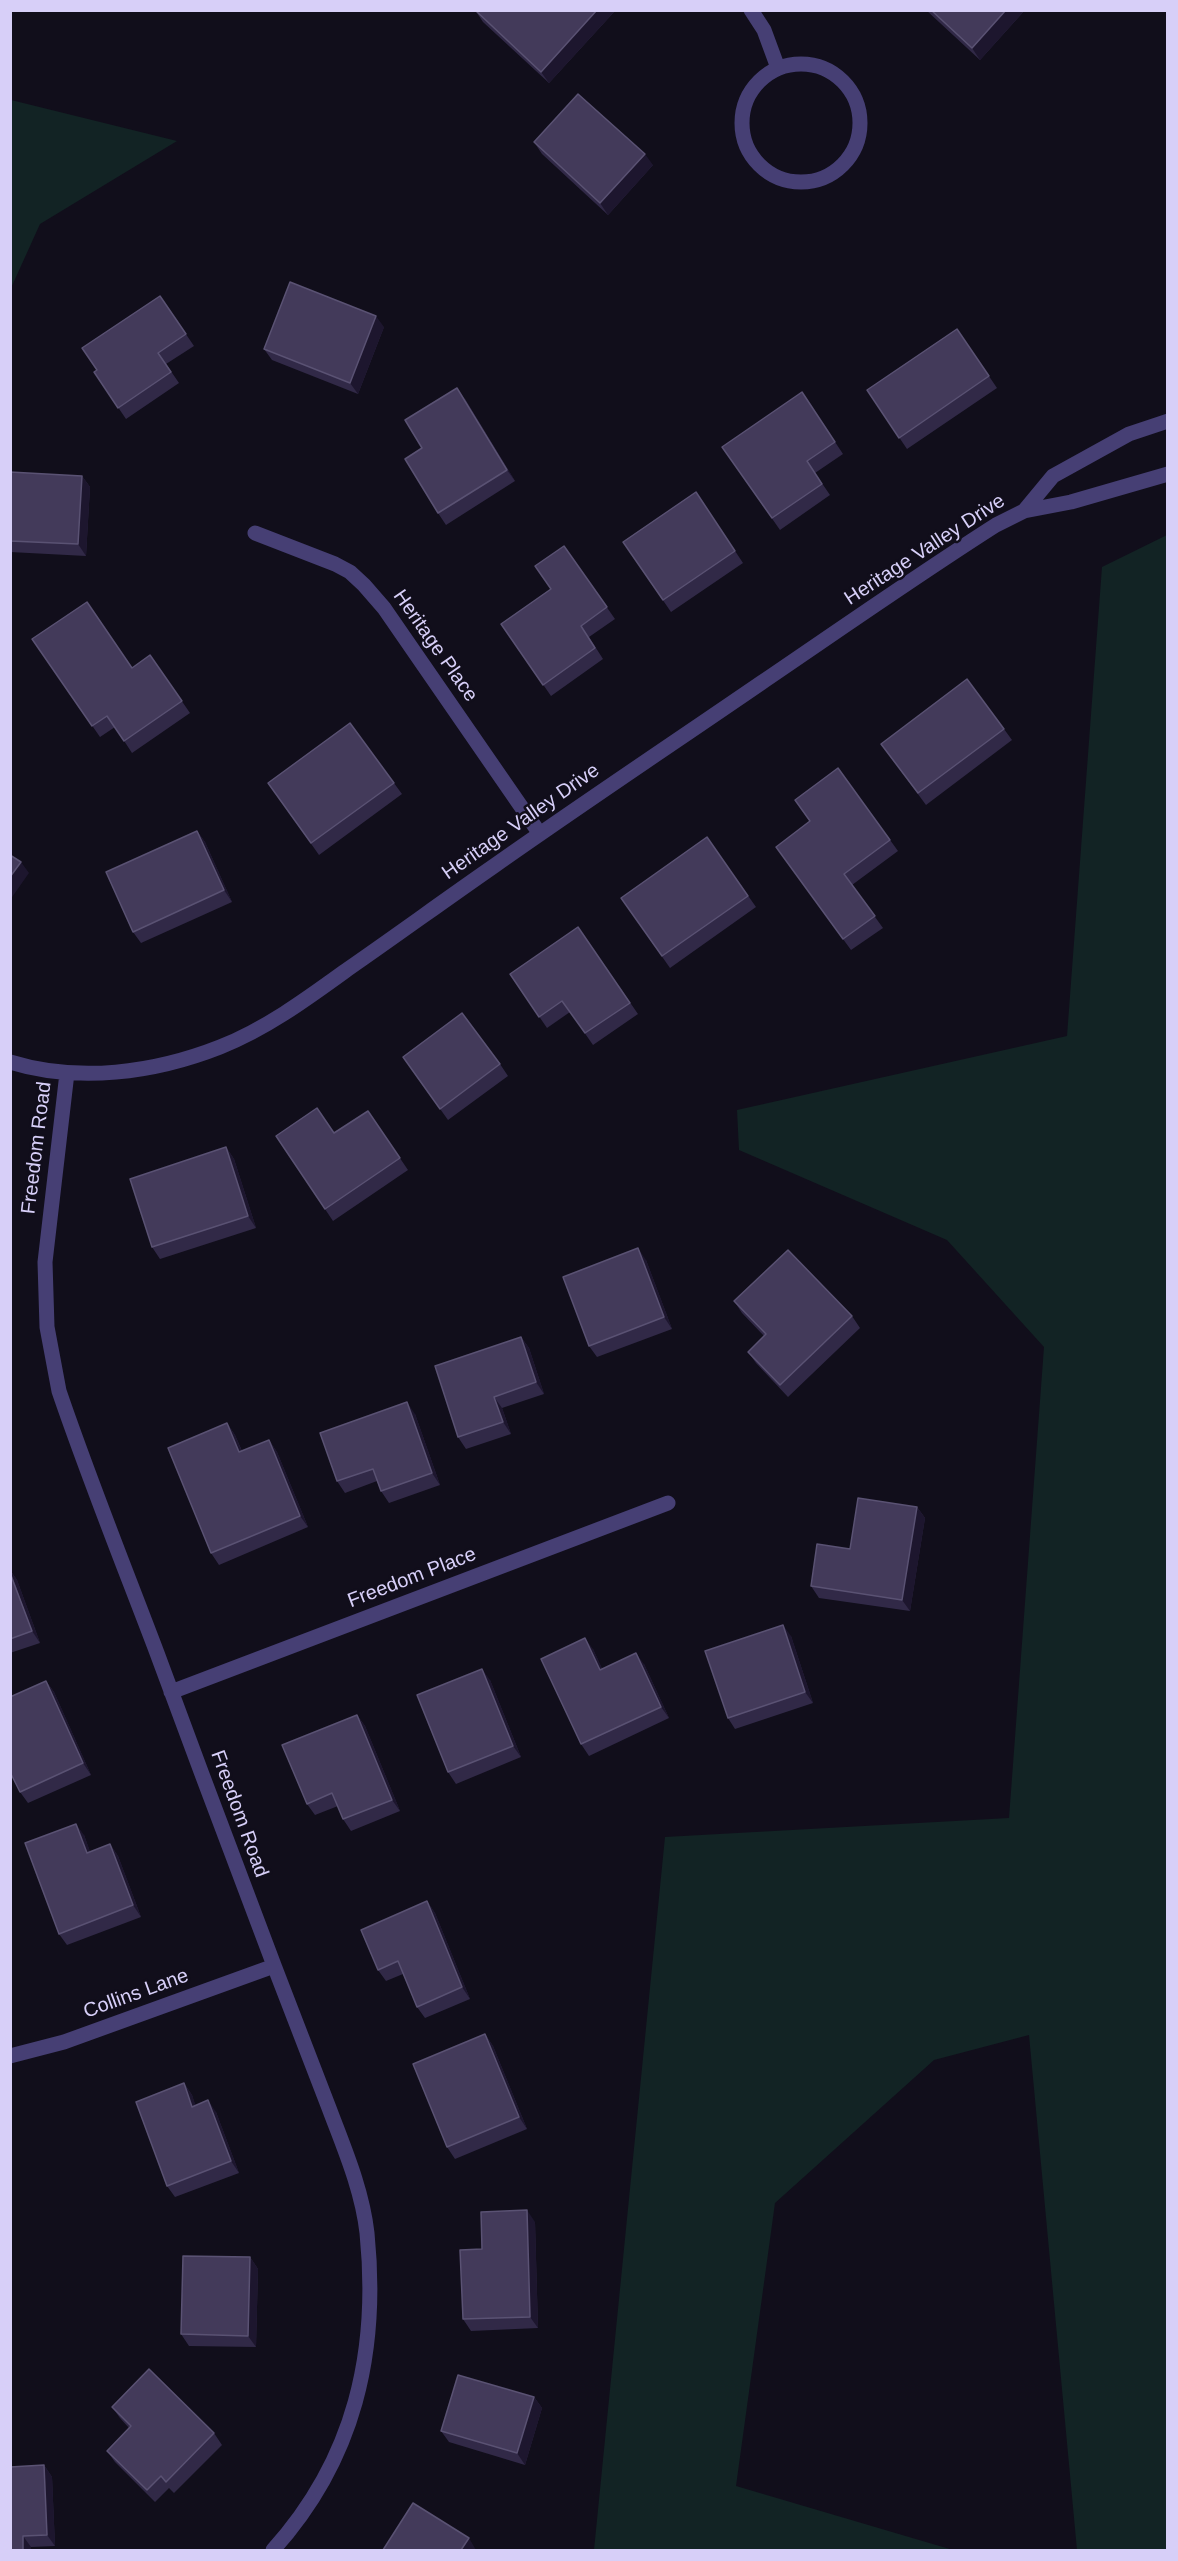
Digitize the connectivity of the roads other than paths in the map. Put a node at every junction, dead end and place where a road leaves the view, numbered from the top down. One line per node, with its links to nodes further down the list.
1 (751, 10): 2 (street)
2 (778, 68): 2 (street)
3 (1167, 421): 5 (street, Heritage Valley Drive)
4 (1167, 474): 5 (street, Heritage Valley Drive)
5 (1024, 511): 7 (street, Heritage Valley Drive)
6 (255, 533): 7 (street, Heritage Place)
7 (540, 834): 9 (street, Heritage Valley Drive)
8 (10, 1062): 9 (street, Heritage Valley Drive)
9 (67, 1073): 11 (street, Freedom Road)
10 (668, 1503): 11 (street, Freedom Place)
11 (171, 1692): 12 (street, Freedom Road)
12 (274, 1966): 13 (street, Collins Lane); 14 (street, Freedom Road)
13 (10, 2056)
14 (273, 2550)

